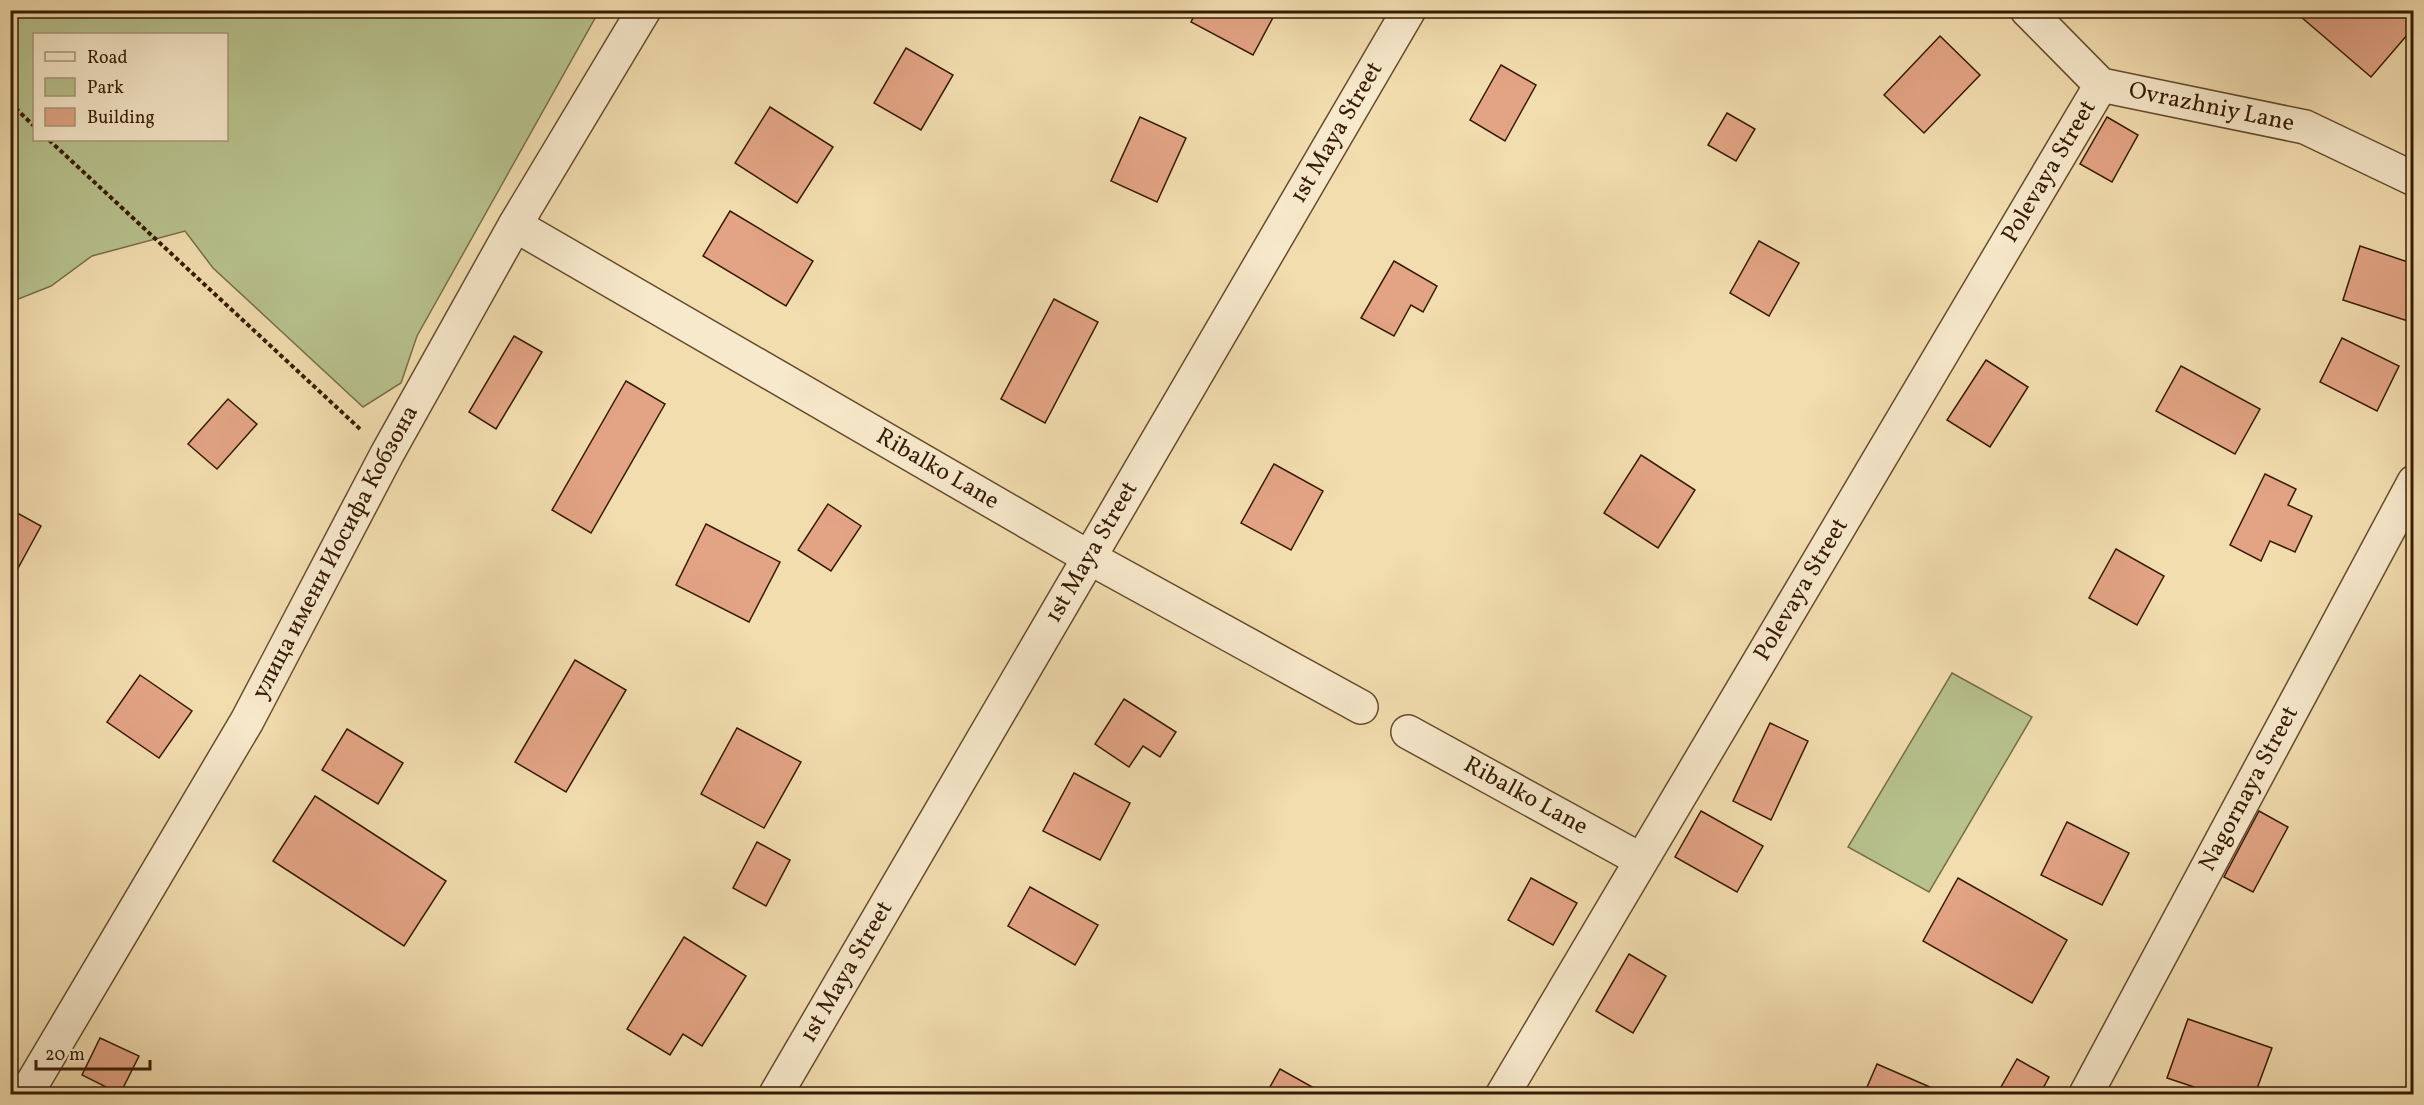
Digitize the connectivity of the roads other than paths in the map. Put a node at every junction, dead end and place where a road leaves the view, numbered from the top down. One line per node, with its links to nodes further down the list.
1 (644, 10): 6 (street, улица имени Иосифа Кобзона)
2 (1409, 10): 8 (street, 1st Maya Street)
3 (2027, 10): 4 (street, Ovrazhniy Lane)
4 (2101, 84): 5 (street, Ovrazhniy Lane); 11 (street, Polevaya Street)
5 (2414, 179)
6 (516, 225): 8 (street, Ribalko Lane); 12 (street, улица имени Иосифа Кобзона)
7 (2414, 482): 15 (street, Nagornaya Street)
8 (1090, 558): 9 (street, Ribalko Lane); 13 (street, 1st Maya Street)
9 (1361, 707)
10 (1408, 732): 11 (street, Ribalko Lane)
11 (1641, 860): 14 (street, Polevaya Street)
12 (26, 1095)
13 (776, 1095)
14 (1503, 1095)
15 (2086, 1095)

